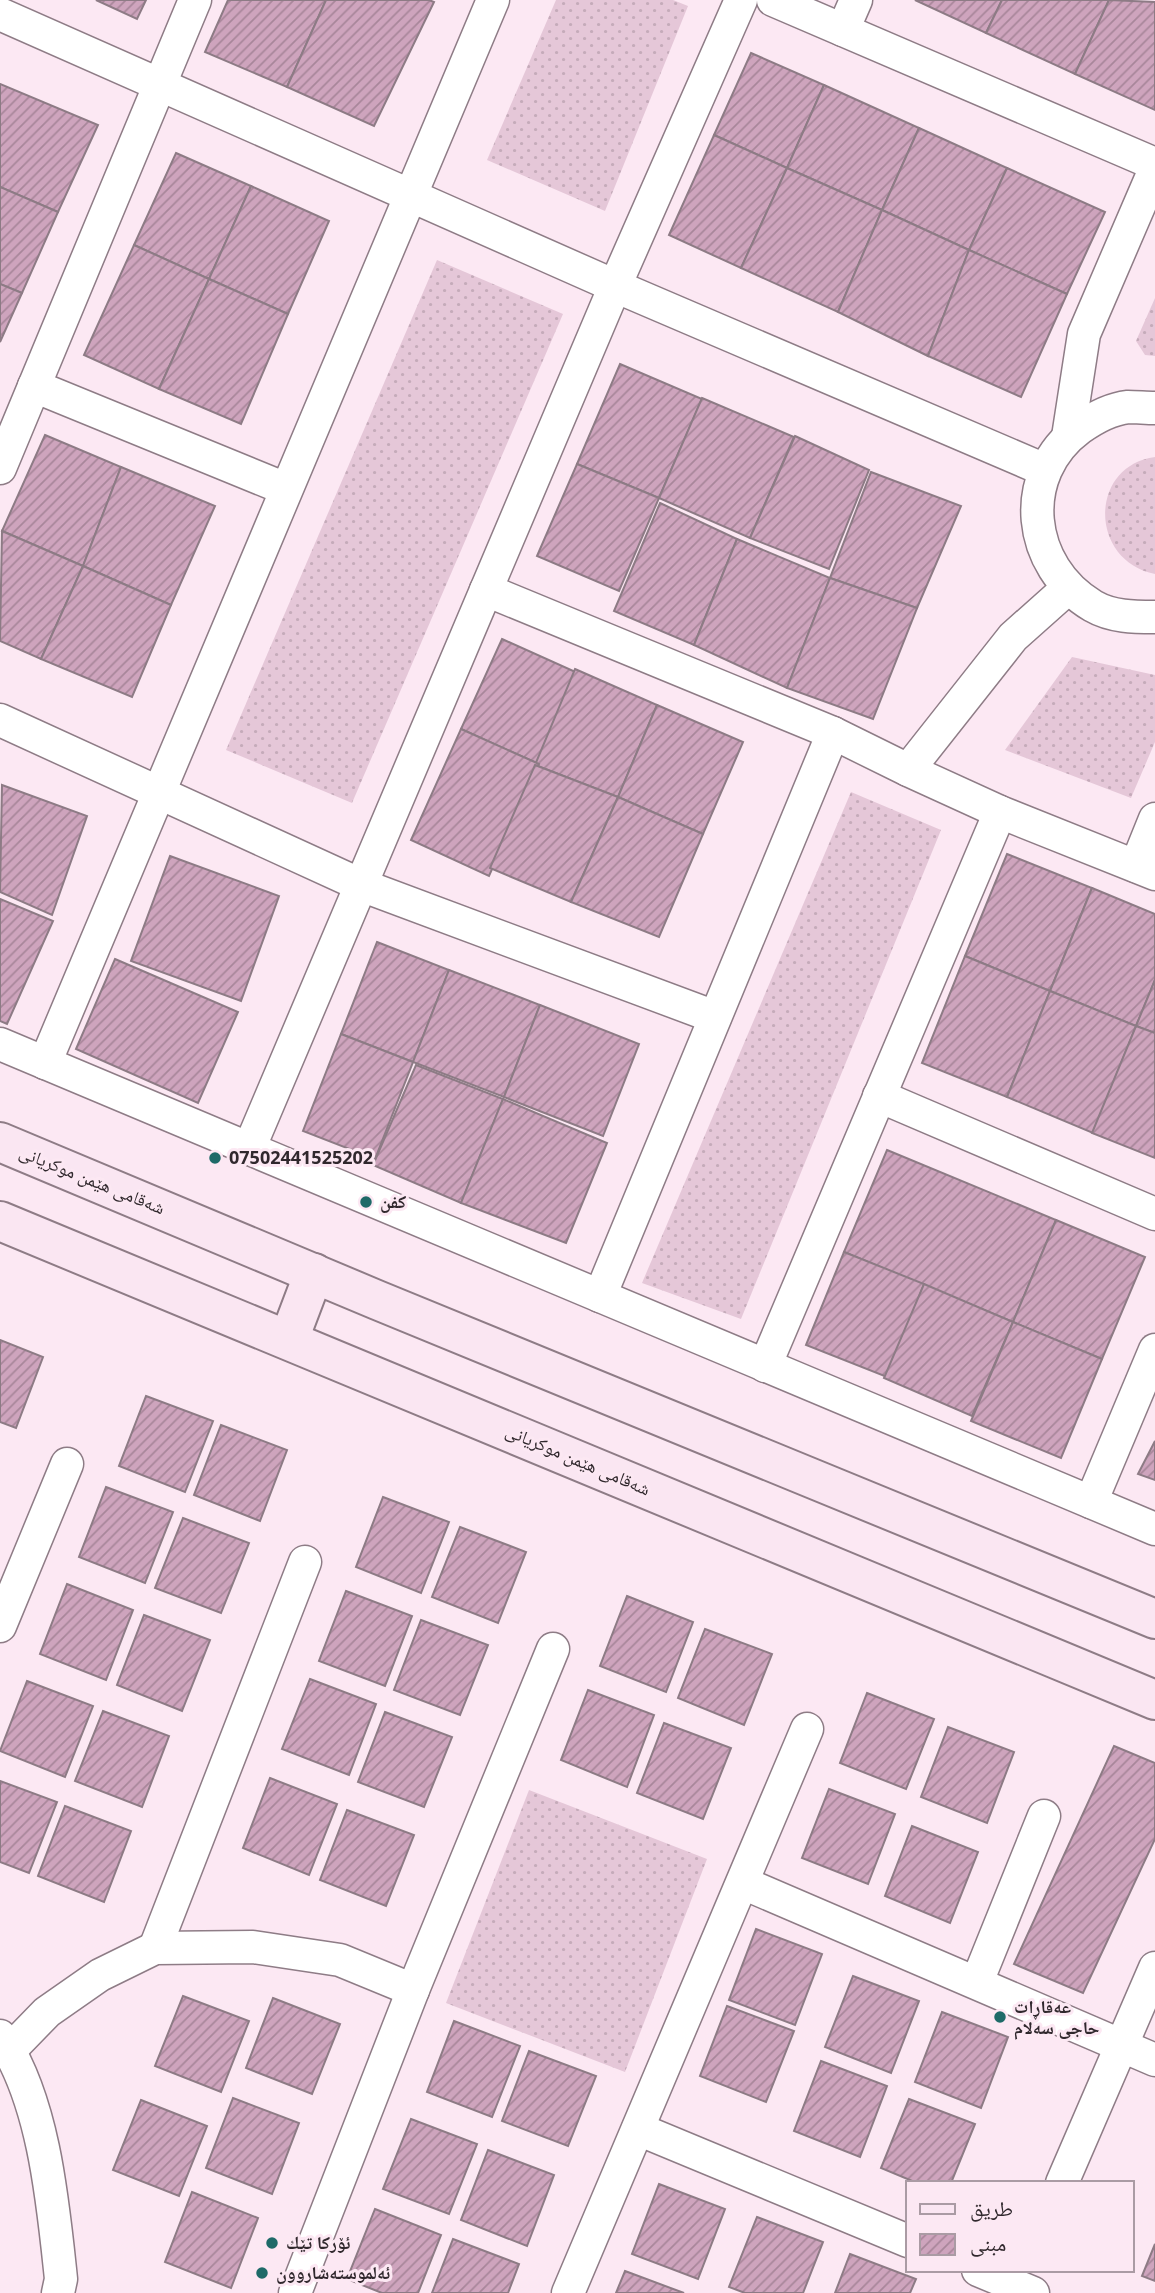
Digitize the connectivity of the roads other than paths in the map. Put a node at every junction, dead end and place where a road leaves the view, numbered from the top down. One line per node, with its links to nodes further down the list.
1 (195, 0): 8 (street)
2 (493, 0): 10 (street)
3 (741, 0): 11 (street)
4 (773, 0): 7 (street)
5 (856, 0): 7 (street)
6 (0, 14): 8 (street)
7 (843, 30): 9 (street)
8 (160, 85): 10 (street); 12 (street)
9 (1155, 167): 14 (street)
10 (410, 195): 11 (street); 17 (street)
11 (615, 286): 16 (street); 19 (street)
12 (34, 386): 15 (street); 17 (street)
13 (1155, 408): 14 (street)
14 (1068, 437): 16 (street)
15 (0, 468)
16 (1045, 470): 18 (street)
17 (286, 489): 24 (street)
18 (1068, 588): 20 (street); 23 (street)
19 (486, 590): 22 (street); 28 (street)
20 (1155, 617)
21 (0, 720): 24 (street)
22 (832, 733): 23 (street); 29 (street)
23 (908, 770): 25 (street)
24 (158, 792): 28 (street); 31 (street)
25 (1000, 812): 27 (street); 32 (street)
26 (1155, 819): 27 (street)
27 (1145, 870)
28 (361, 885): 29 (street); 34 (street)
29 (715, 1017): 38 (street)
30 (0, 1044): 31 (street)
31 (45, 1063): 34 (street)
32 (879, 1096): 35 (street); 41 (street)
33 (0, 1142): 37 (street, شەقامی هێمن موکریانی)
34 (249, 1149): 38 (street)
35 (1155, 1214)
36 (0, 1221): 39 (street, شەقامی هێمن موکریانی)
37 (314, 1273): 39 (street); 46 (street, شەقامی هێمن موکریانی)
38 (600, 1296): 41 (street)
39 (289, 1339): 49 (street, شەقامی هێمن موکریانی)
40 (1155, 1350): 43 (street)
41 (765, 1366): 43 (street)
42 (67, 1464): 47 (street)
43 (1091, 1503): 44 (street)
44 (1155, 1529)
45 (305, 1562): 53 (street)
46 (1155, 1619)
47 (0, 1626)
48 (553, 1649): 56 (street)
49 (1155, 1700)
50 (807, 1729): 52 (street)
51 (1044, 1816): 55 (street)
52 (743, 1883): 55 (street); 60 (street)
53 (155, 1948): 56 (street); 57 (street)
54 (1155, 1968): 58 (street)
55 (977, 1982): 58 (street)
56 (413, 1990): 66 (street)
57 (5, 2043): 65 (street)
58 (1121, 2046): 59 (street); 61 (street)
59 (1155, 2060)
60 (638, 2129): 62 (street); 67 (street)
61 (1063, 2181)
62 (906, 2240)
63 (983, 2272): 64 (street)
64 (1021, 2286)
65 (58, 2293)
66 (295, 2293)
67 (568, 2293)

